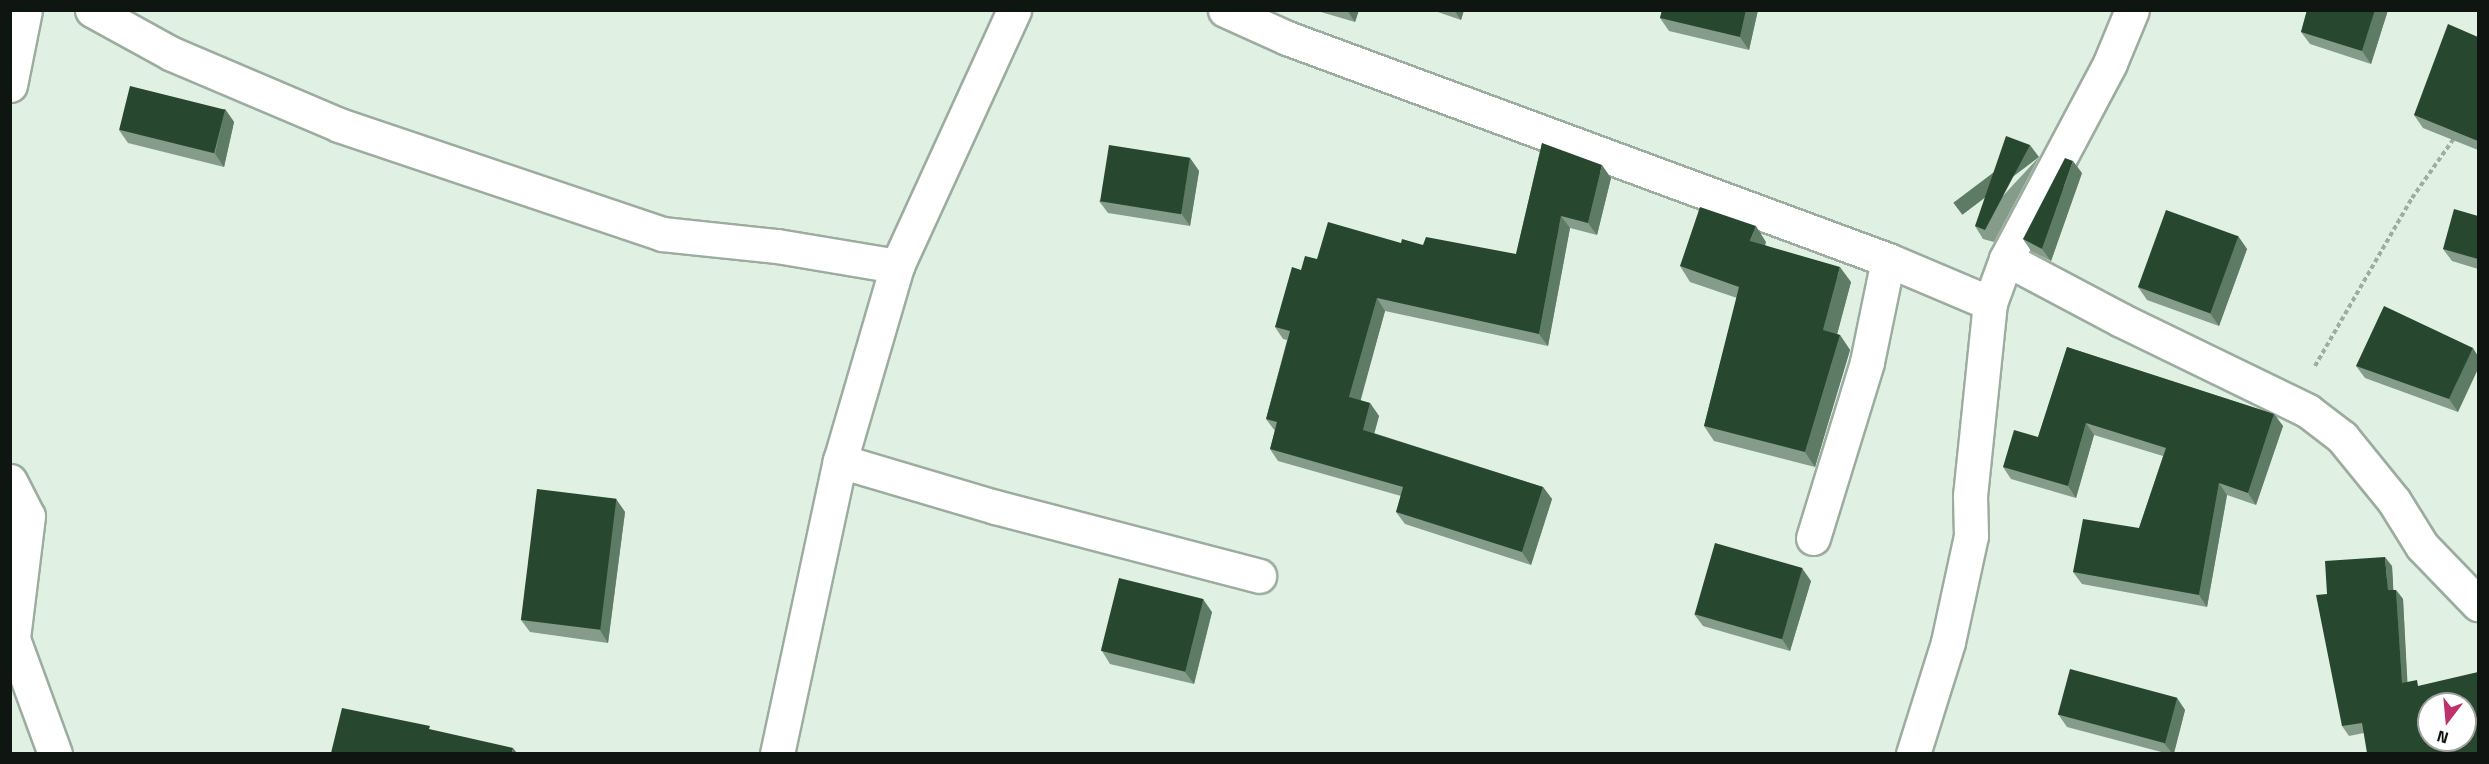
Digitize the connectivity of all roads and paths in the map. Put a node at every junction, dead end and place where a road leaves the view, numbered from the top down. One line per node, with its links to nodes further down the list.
1 (25, 10): 6 (street)
2 (92, 10): 10 (street)
3 (1014, 10): 10 (street)
4 (1225, 10): 9 (street)
5 (2132, 10): 8 (street)
6 (10, 86)
7 (2456, 134): 12 (path)
8 (2006, 259): 11 (street); 12 (street)
9 (1888, 260): 11 (street); 15 (street)
10 (897, 266): 13 (street)
11 (1990, 303): 20 (street)
12 (2308, 411): 17 (street)
13 (840, 461): 16 (street); 19 (street)
14 (10, 481): 18 (street)
15 (1813, 538)
16 (1259, 576)
17 (2478, 604)
18 (55, 753)
19 (777, 753)
20 (1913, 753)

